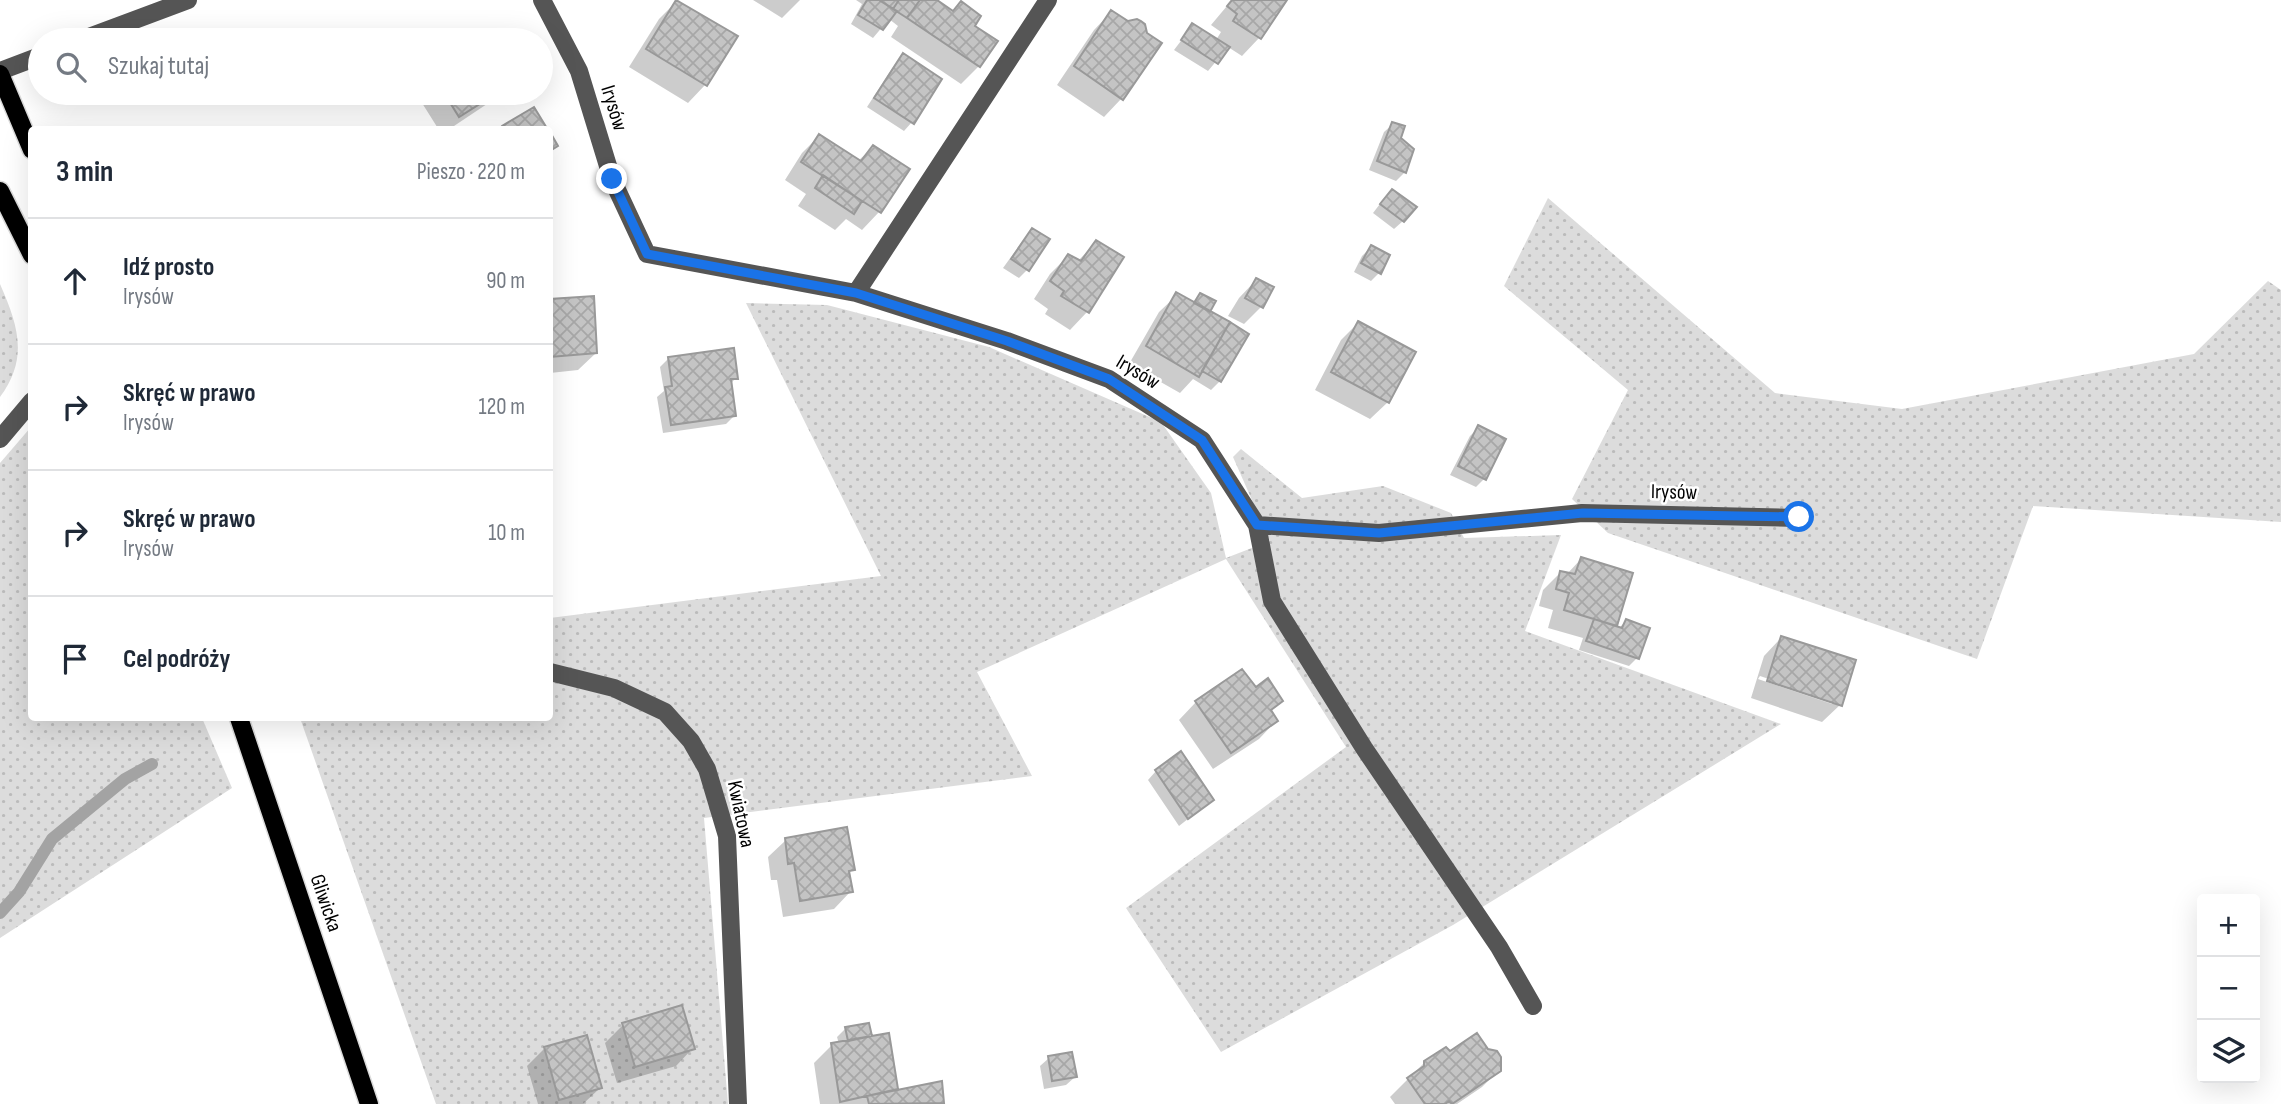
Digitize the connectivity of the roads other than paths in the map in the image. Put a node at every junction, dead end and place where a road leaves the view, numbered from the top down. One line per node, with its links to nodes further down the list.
1 (188, 0): 4 (street)
2 (542, 0): 10 (street, Irysów)
3 (1048, 0): 10 (street)
4 (113, 28)
5 (28, 61): 6 (street)
6 (0, 72): 7 (main road)
7 (28, 139)
8 (0, 191): 9 (main road)
9 (28, 247)
10 (856, 293): 14 (street, Irysów)
11 (28, 406): 12 (street)
12 (0, 439)
13 (1799, 517): 14 (street, Irysów)
14 (1257, 525): 17 (street)
15 (553, 673): 19 (street, Kwiatowa)
16 (240, 721): 18 (main road, Gliwicka)
17 (1533, 1006)
18 (369, 1104)
19 (738, 1104)

